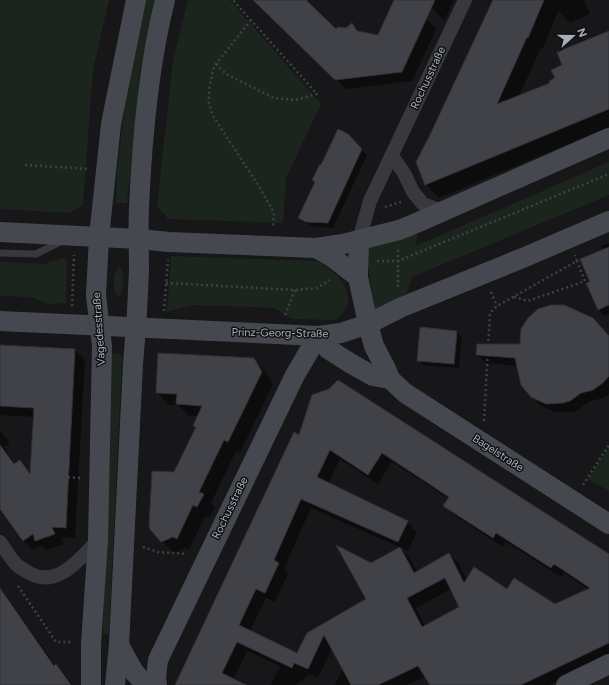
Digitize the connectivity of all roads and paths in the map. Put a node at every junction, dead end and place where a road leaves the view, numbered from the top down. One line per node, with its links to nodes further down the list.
1 (136, 0): 10 (main road, Vagedesstraße)
2 (165, 0): 21 (main road)
3 (233, 0): 5 (path)
4 (465, 0): 8 (street, Rochusstraße)
5 (251, 20): 6 (path); 6 (path)
6 (216, 64): 23 (path)
7 (609, 138): 14 (main road)
8 (392, 156): 11 (street); 13 (street, Rochusstraße)
9 (25, 165): 10 (path)
10 (106, 171): 19 (main road, Vagedesstraße)
11 (413, 192): 12 (path); 14 (street)
12 (400, 203): 13 (path); 16 (path)
13 (367, 211): 22 (street, Rochusstraße)
14 (442, 211): 16 (main road)
15 (609, 221): 20 (main road, Prinz-Georg-Straße)
16 (399, 230): 22 (main road); 33 (path)
17 (0, 232): 18 (main road)
18 (74, 235): 19 (main road); 25 (lane); 36 (path)
19 (99, 237): 21 (main road); 38 (main road, Vagedesstraße)
20 (568, 238): 27 (path); 33 (main road, Prinz-Georg-Straße)
21 (139, 239): 23 (main road); 39 (main road)
22 (359, 240): 24 (main road); 28 (main road, Rochusstraße)
23 (272, 246): 24 (main road)
24 (316, 248): 28 (main road)
25 (0, 253)
26 (168, 256): 34 (path)
27 (577, 261): 31 (path); 31 (path)
28 (358, 278): 37 (main road, Rochusstraße)
29 (295, 290): 40 (path)
30 (491, 290): 32 (path)
31 (514, 297): 32 (path)
32 (497, 306): 43 (path)
33 (402, 307): 37 (main road, Prinz-Georg-Straße)
34 (164, 311)
35 (0, 321): 36 (main road, Prinz-Georg-Straße)
36 (71, 324): 38 (main road, Prinz-Georg-Straße)
37 (368, 324): 41 (main road, Prinz-Georg-Straße); 42 (main road, Bagelstraße)
38 (100, 326): 39 (main road, Prinz-Georg-Straße); 49 (main road, Vagedesstraße)
39 (136, 327): 40 (main road, Prinz-Georg-Straße); 51 (main road)
40 (278, 333): 41 (main road, Prinz-Georg-Straße)
41 (318, 336): 42 (main road); 52 (main road, Rochusstraße)
42 (390, 379): 47 (main road, Bagelstraße)
43 (485, 407)
44 (609, 445): 47 (path)
45 (38, 476): 46 (path)
46 (14, 486)
47 (573, 501): 48 (main road, Bagelstraße)
48 (609, 524)
49 (98, 540): 53 (street); 54 (main road, Vagedesstraße)
50 (0, 542): 53 (street)
51 (124, 542): 52 (path); 55 (main road)
52 (208, 556): 61 (main road, Rochusstraße)
53 (17, 566): 54 (path)
54 (84, 643): 57 (main road, Vagedesstraße); 58 (main road)
55 (119, 645): 59 (main road); 60 (main road)
56 (609, 664): 62 (main road)
57 (91, 685)
58 (109, 685)
59 (115, 685)
60 (146, 685)
61 (156, 685)
62 (566, 685)

